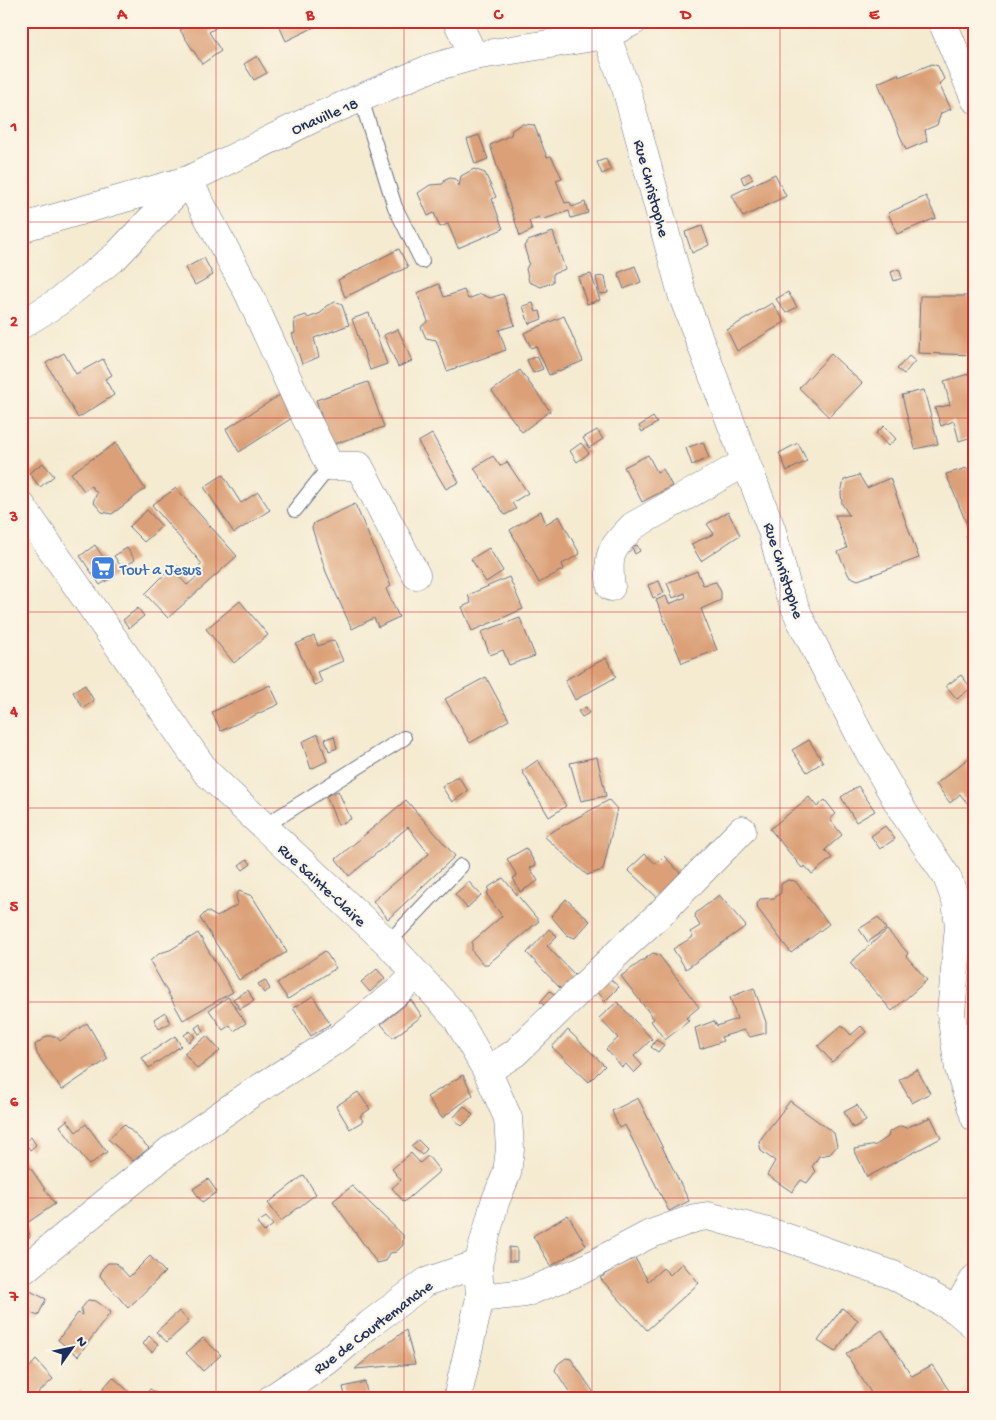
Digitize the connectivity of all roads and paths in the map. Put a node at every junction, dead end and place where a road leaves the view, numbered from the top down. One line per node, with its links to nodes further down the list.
1 (457, 21): 5 (street)
2 (634, 21): 4 (street, Onaville 18)
3 (942, 21): 7 (street)
4 (606, 35): 5 (street, Onaville 18); 12 (street, Rue Christophe)
5 (474, 56): 6 (street, Onaville 18)
6 (361, 99): 8 (street, Onaville 18); 10 (lane)
7 (975, 99)
8 (188, 180): 9 (street, Onaville 18); 11 (street); 13 (street)
9 (21, 231)
10 (422, 261)
11 (21, 325)
12 (746, 462): 17 (street); 25 (street, Rue Christophe)
13 (330, 466): 15 (lane); 16 (street)
14 (21, 505): 19 (street, Rue Sainte-Claire)
15 (295, 510)
16 (416, 575)
17 (611, 587)
18 (404, 738): 19 (lane)
19 (263, 827): 22 (street, Rue Sainte-Claire)
20 (742, 830): 24 (street)
21 (461, 866): 22 (lane)
22 (388, 943): 23 (street, Rue Sainte-Claire)
23 (416, 974): 24 (street, Rue Sainte-Claire); 27 (street)
24 (487, 1071): 26 (street, Rue Sainte-Claire)
25 (975, 1118)
26 (478, 1264): 29 (street, Rue Sainte-Claire); 31 (street, Rue de Courtemanche)
27 (21, 1272)
28 (975, 1278): 30 (street)
29 (480, 1298): 30 (street); 32 (street, Rue Sainte-Claire)
30 (965, 1318)
31 (270, 1399)
32 (457, 1399)

